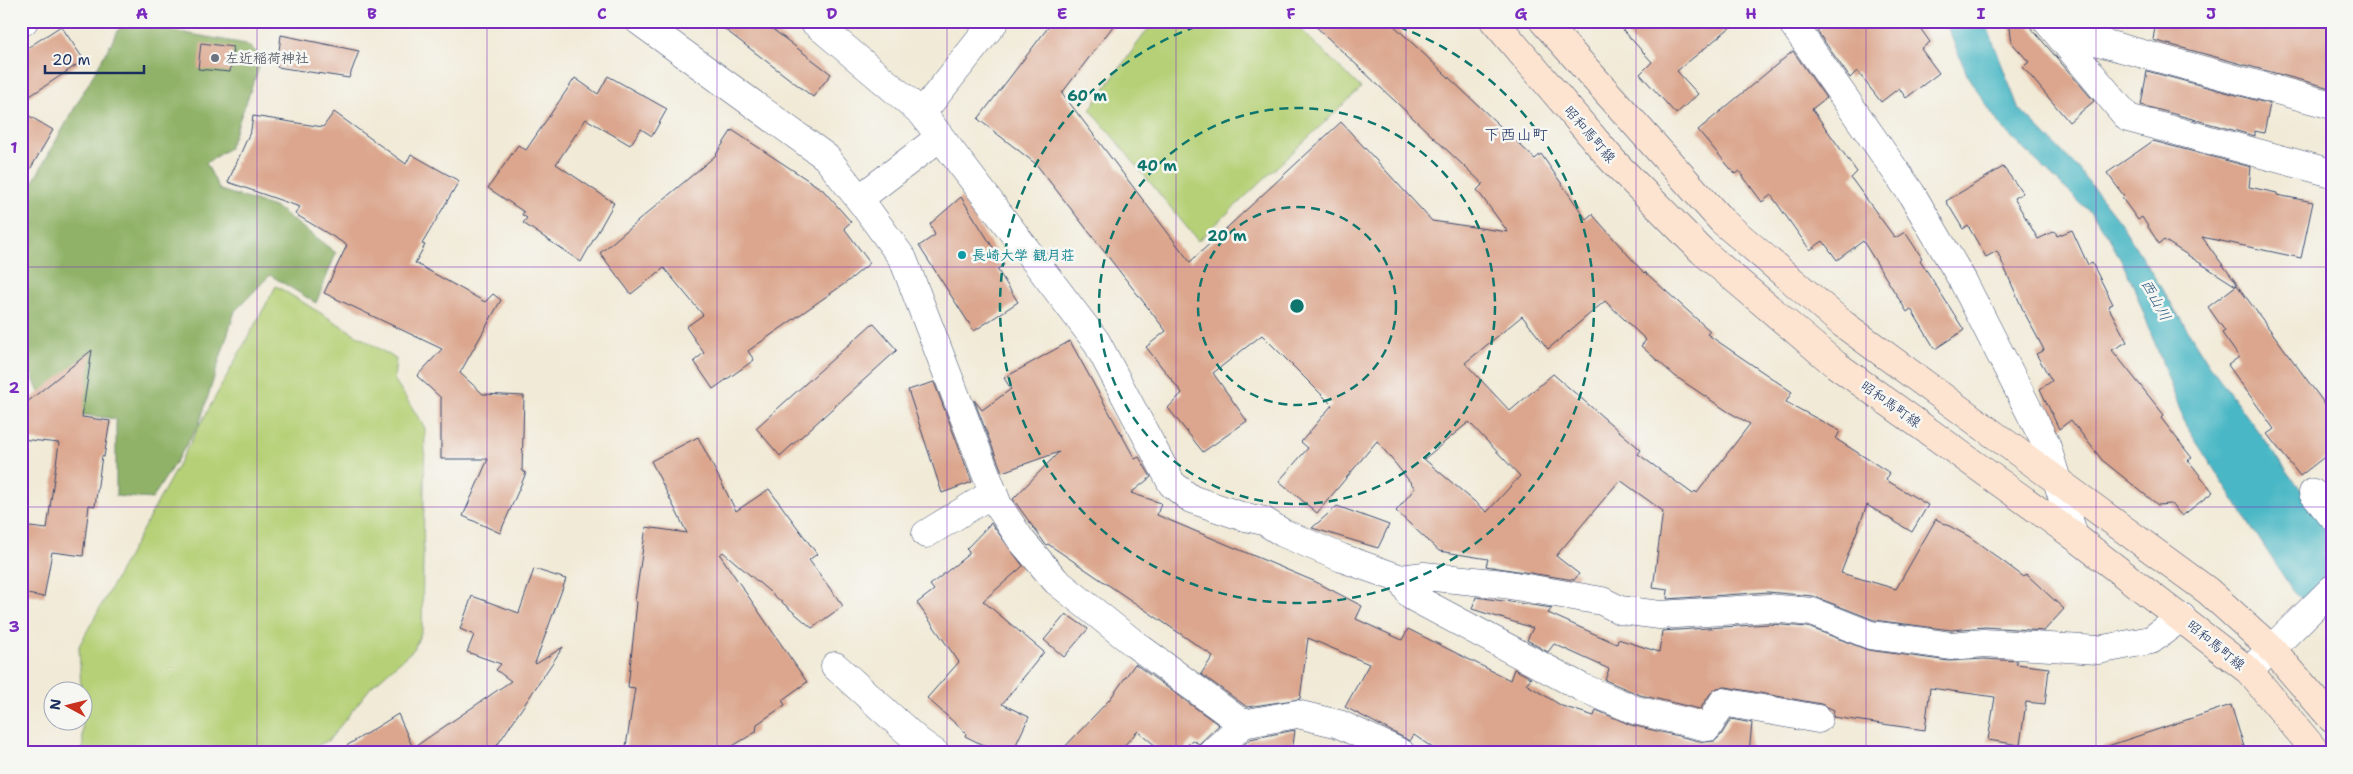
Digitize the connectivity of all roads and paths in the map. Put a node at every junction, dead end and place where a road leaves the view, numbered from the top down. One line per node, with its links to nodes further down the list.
1 (639, 21): 12 (street)
2 (813, 21): 9 (street)
3 (995, 21): 9 (street)
4 (1494, 21): 18 (main road, 昭和馬町線)
5 (1543, 21): 13 (main road)
6 (1791, 21): 13 (street)
7 (2055, 25): 8 (street); 11 (street)
8 (2332, 105)
9 (922, 113): 10 (street)
10 (940, 137): 12 (street); 19 (street)
11 (2332, 173)
12 (859, 199): 15 (street)
13 (2057, 481): 18 (street); 22 (main road)
14 (2313, 493): 16 (street)
15 (994, 494): 17 (street); 27 (street)
16 (2332, 516)
17 (926, 534)
18 (2074, 536): 21 (main road, 昭和馬町線)
19 (1401, 578): 21 (street); 25 (street)
20 (2332, 589): 22 (street)
21 (2182, 618): 24 (main road, 昭和馬町線)
22 (2272, 649): 24 (street); 26 (main road)
23 (835, 666): 28 (street)
24 (2249, 671): 31 (main road, 昭和馬町線)
25 (1818, 719)
26 (2332, 719)
27 (1243, 724): 29 (street); 30 (street)
28 (934, 753)
29 (1212, 753)
30 (1401, 753)
31 (2317, 753)

